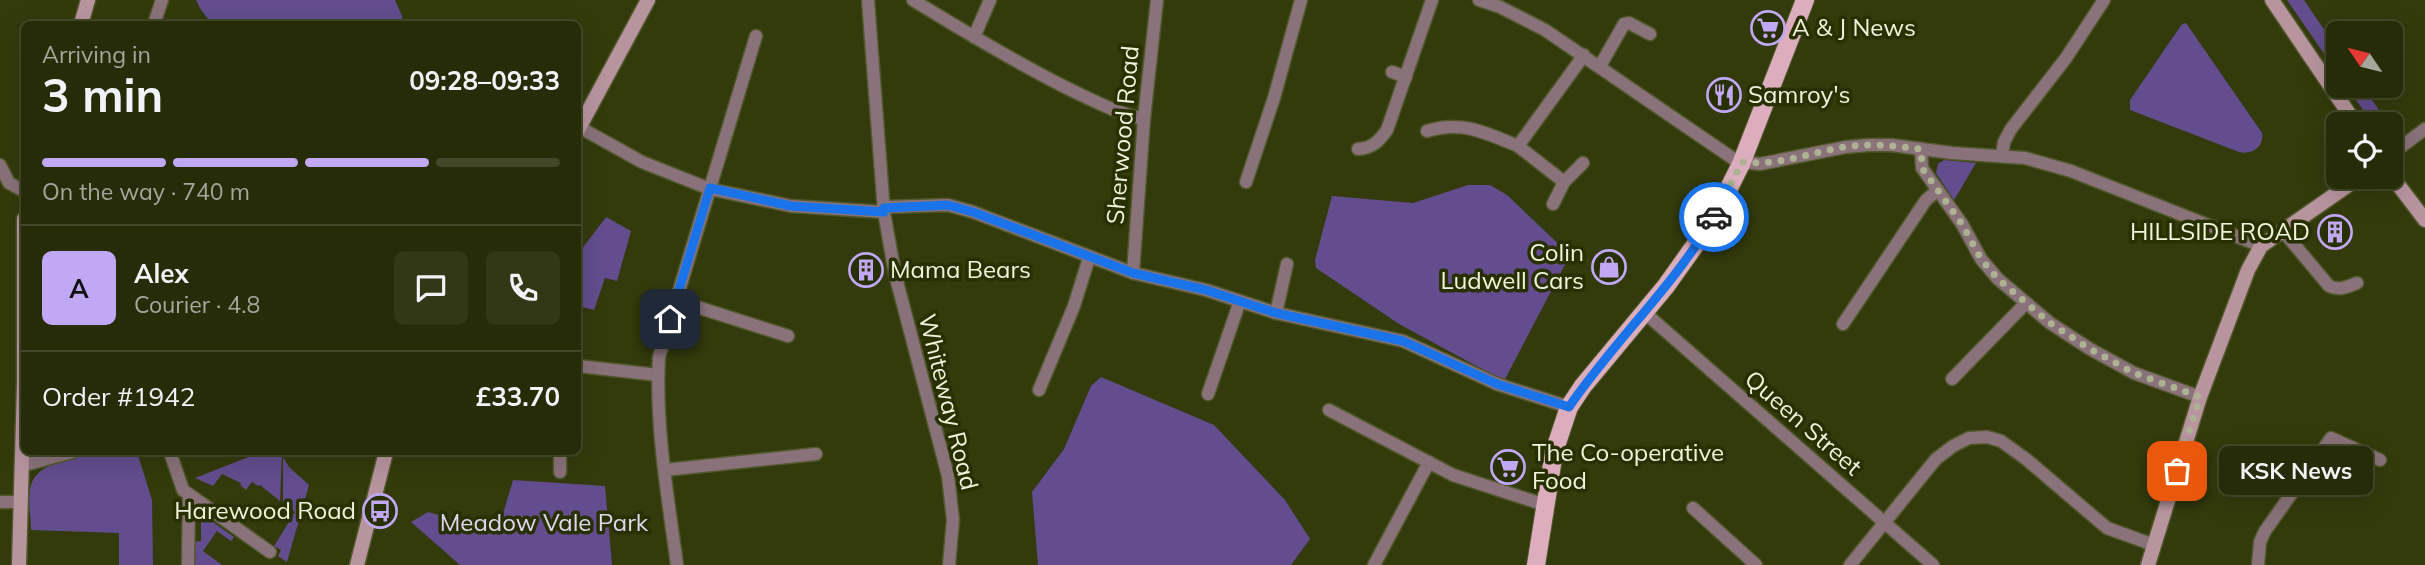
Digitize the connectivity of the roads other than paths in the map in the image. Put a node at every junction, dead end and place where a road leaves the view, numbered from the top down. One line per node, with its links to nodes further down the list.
1 (88, 0): 14 (street)
2 (162, 0): 15 (street)
3 (648, 0): 25 (street)
4 (868, 0): 45 (street, Whiteway Road)
5 (913, 0): 18 (street)
6 (990, 0): 18 (street)
7 (1157, 0): 24 (street, Sherwood Road)
8 (1301, 0): 37 (street)
9 (1432, 0): 22 (street)
10 (1479, 0): 19 (street)
11 (1805, 0): 35 (main road)
12 (2104, 0): 33 (street)
13 (2272, 0): 23 (street)
14 (81, 21)
15 (155, 21)
16 (1650, 34): 20 (street)
17 (756, 36): 39 (street)
18 (974, 37): 24 (street)
19 (1584, 55): 20 (street); 30 (street)
20 (1600, 66): 35 (street)
21 (1392, 72): 22 (street)
22 (1406, 76): 31 (street)
23 (2348, 112)
24 (1143, 119): 51 (street, Sherwood Road)
25 (581, 123)
26 (2425, 129): 29 (street)
27 (581, 131): 39 (street)
28 (1427, 131): 30 (street)
29 (2403, 145)
30 (1518, 146): 38 (street)
31 (1359, 149)
32 (1921, 149): 33 (street); 35 (street); 43 (street)
33 (2002, 155): 48 (street)
34 (1583, 163): 38 (street)
35 (1741, 163): 57 (main road)
36 (0, 165): 40 (street)
37 (1246, 182)
38 (1564, 182): 44 (street)
39 (710, 188): 45 (street); 53 (street)
40 (21, 189)
41 (2343, 189): 47 (street)
42 (2401, 189): 46 (street)
43 (1938, 190): 55 (street); 58 (street)
44 (1553, 204)
45 (884, 210): 49 (street); 93 (street, Whiteway Road)
46 (2425, 220)
47 (2283, 231): 48 (street); 52 (street)
48 (2261, 246): 65 (street)
49 (1089, 258): 51 (street); 63 (street)
50 (1287, 264): 56 (street)
51 (1133, 273): 54 (street)
52 (2357, 283)
53 (676, 300): 59 (street); 61 (street)
54 (1240, 301): 56 (street); 64 (street)
55 (2026, 303): 62 (street); 65 (street)
56 (1276, 313): 66 (street)
57 (1645, 313): 66 (main road); 84 (street, Queen Street)
58 (1843, 324)
59 (788, 336)
60 (581, 366): 61 (street)
61 (658, 375): 77 (street)
62 (1952, 379)
63 (1038, 390)
64 (1208, 394)
65 (2200, 397): 85 (street)
66 (1569, 407): 82 (main road)
67 (1329, 410): 75 (street)
68 (816, 454): 77 (street)
69 (21, 455): 76 (street)
70 (62, 455): 76 (street)
71 (171, 455): 79 (street)
72 (385, 455): 89 (street)
73 (560, 455): 78 (street)
74 (2380, 460): 100 (street)
75 (1429, 463): 82 (street); 94 (street)
76 (21, 466): 81 (street)
77 (665, 470): 92 (street)
78 (559, 472)
79 (189, 495): 87 (street); 88 (street)
80 (0, 502): 81 (street)
81 (20, 502): 90 (street)
82 (1545, 505): 95 (main road)
83 (1693, 508): 96 (street)
84 (1884, 522): 85 (street); 97 (street); 98 (street, Queen Street)
85 (2154, 545): 99 (street)
86 (174, 551): 87 (street)
87 (188, 551): 91 (street)
88 (270, 552)
89 (360, 564)
90 (19, 565)
91 (188, 565)
92 (677, 565)
93 (949, 565)
94 (1374, 565)
95 (1536, 565)
96 (1756, 565)
97 (1850, 565)
98 (1933, 565)
99 (2148, 565)
100 (2258, 565)

